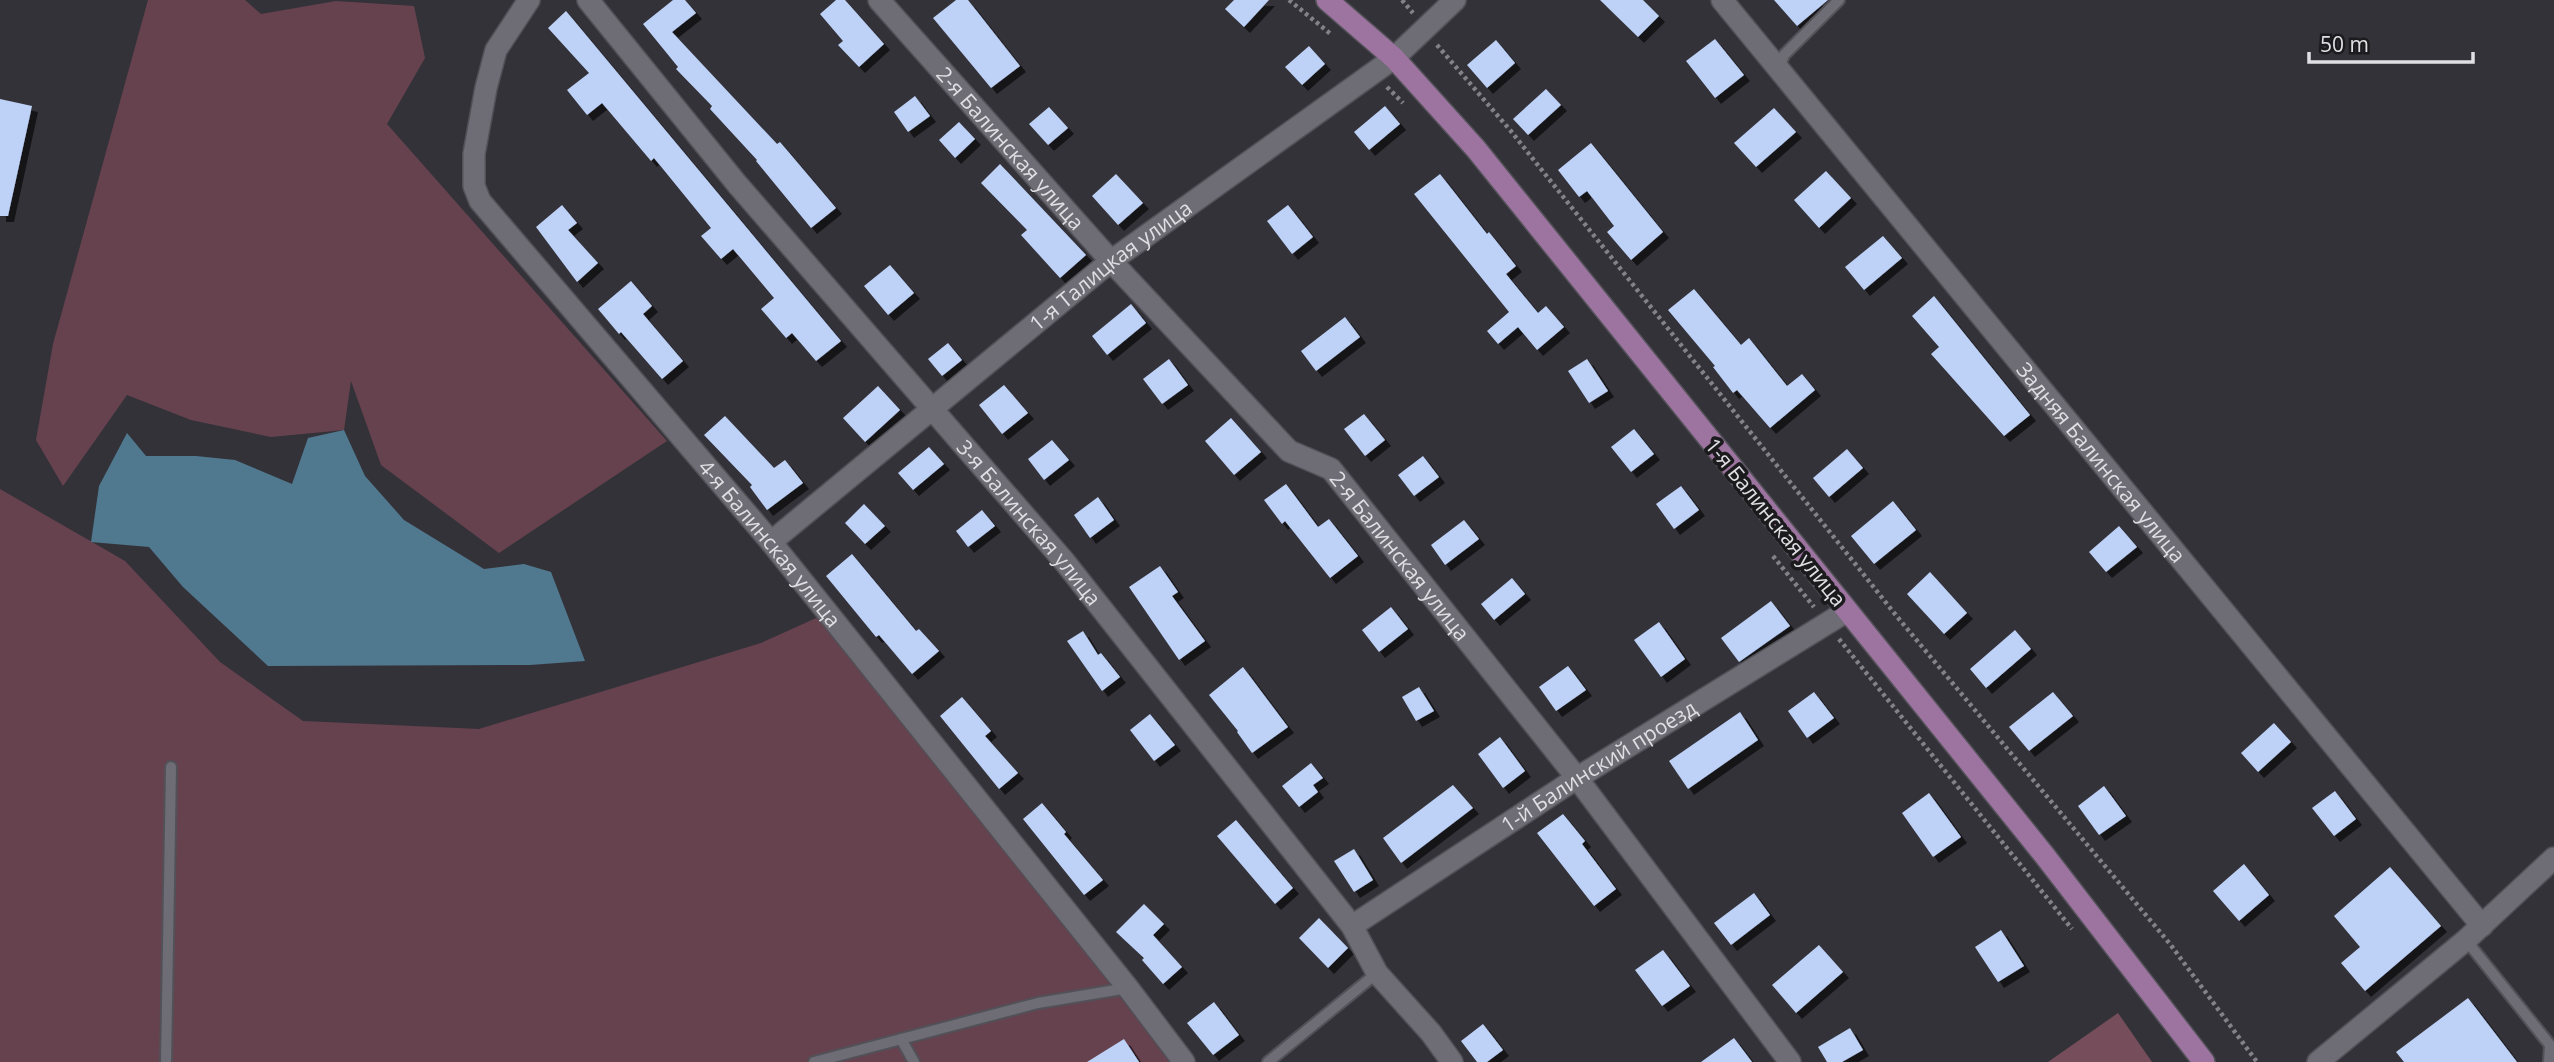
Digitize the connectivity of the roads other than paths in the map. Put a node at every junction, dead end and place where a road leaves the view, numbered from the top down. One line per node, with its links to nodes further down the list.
1 (529, 0): 12 (street, 4-я Балинская улица)
2 (587, 0): 11 (street, 3-я Балинская улица)
3 (880, 0): 10 (street, 2-я Балинская улица)
4 (1327, 0): 8 (main road, 1-я Балинская улица)
5 (1455, 0): 8 (street, 1-я Талицкая улица)
6 (1722, 0): 9 (street, Задняя Балинская улица)
7 (1839, 0): 9 (lane)
8 (1394, 58): 10 (street, 1-я Талицкая улица); 13 (main road, 1-я Балинская улица)
9 (1778, 71): 18 (street, Задняя Балинская улица)
10 (1111, 261): 11 (street, 1-я Талицкая улица); 15 (street, 2-я Балинская улица)
11 (933, 410): 12 (street, 1-я Талицкая улица); 17 (street, 3-я Балинская улица)
12 (771, 542): 20 (street, 4-я Балинская улица)
13 (1847, 611): 15 (street, 1-й Балинский проезд); 29 (main road, 1-я Балинская улица)
14 (171, 767): 22 (lane)
15 (1577, 778): 17 (street, 1-й Балинский проезд); 28 (street, 2-я Балинская улица)
16 (2554, 858): 18 (street)
17 (1352, 926): 19 (street, 3-я Балинская улица)
18 (2474, 933): 30 (street); 31 (lane)
19 (1377, 973): 26 (lane); 27 (street, 3-я Балинская улица)
20 (1128, 988): 21 (lane); 25 (street, 4-я Балинская улица)
21 (901, 1039): 23 (lane); 24 (lane)
22 (166, 1062)
23 (814, 1062)
24 (914, 1062)
25 (1184, 1062)
26 (1268, 1062)
27 (1452, 1062)
28 (1790, 1062)
29 (2204, 1062)
30 (2318, 1062)
31 (2549, 1062)

